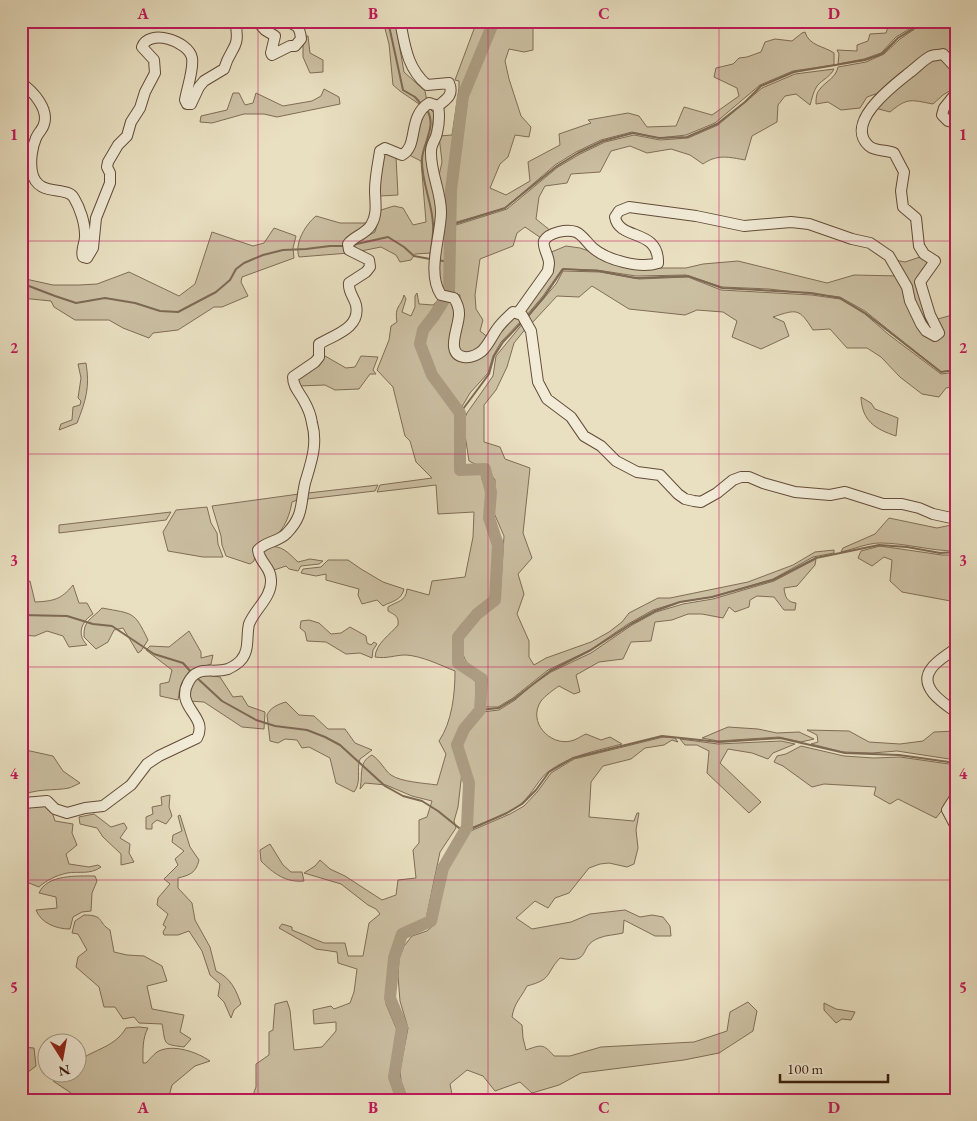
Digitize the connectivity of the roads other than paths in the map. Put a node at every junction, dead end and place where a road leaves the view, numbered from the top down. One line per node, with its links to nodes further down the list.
1 (235, 21): 6 (street)
2 (257, 21): 3 (street)
3 (286, 21)
4 (400, 21): 8 (street)
5 (956, 68): 10 (street)
6 (21, 83)
7 (956, 93): 9 (street)
8 (438, 106): 10 (street); 15 (street)
9 (956, 123)
10 (522, 317): 11 (street)
11 (956, 519)
12 (956, 648): 13 (street)
13 (956, 712)
14 (956, 796): 16 (street)
15 (21, 806)
16 (956, 827)

